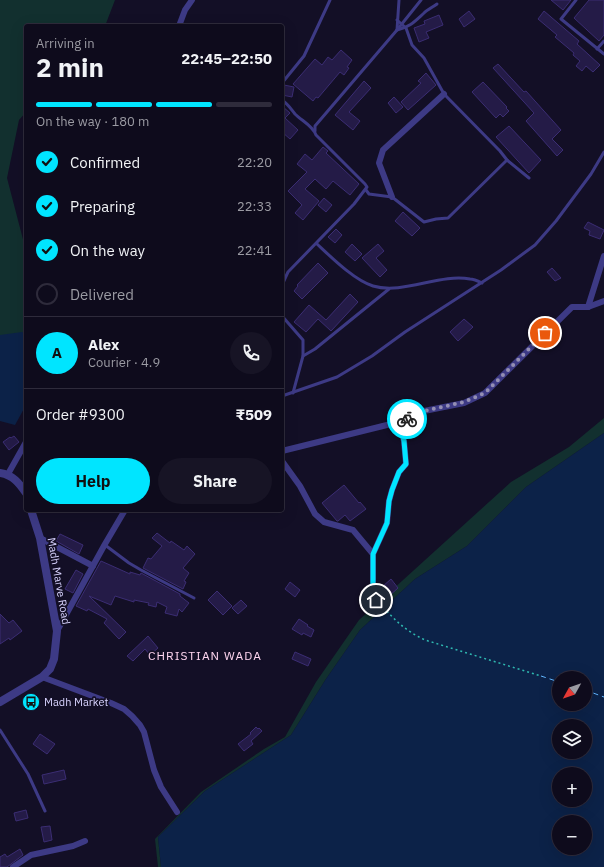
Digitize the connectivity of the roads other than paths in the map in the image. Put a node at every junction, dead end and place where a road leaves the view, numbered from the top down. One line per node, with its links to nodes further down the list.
1 (192, 0): 8 (street)
2 (330, 0): 15 (lane)
3 (399, 0): 7 (lane)
4 (422, 0): 9 (lane)
5 (576, 0): 13 (lane)
6 (437, 4): 10 (lane)
7 (397, 20): 9 (lane); 11 (lane)
8 (180, 24)
9 (401, 25): 10 (lane); 11 (lane)
10 (406, 28): 11 (lane); 16 (lane)
11 (397, 30): 18 (lane)
12 (604, 41): 13 (lane)
13 (597, 49): 14 (lane)
14 (604, 54)
15 (284, 81)
16 (444, 94): 20 (lane); 23 (street)
17 (284, 102): 18 (lane)
18 (315, 131): 22 (lane)
19 (604, 154): 27 (lane)
20 (507, 160): 21 (lane); 23 (lane)
21 (529, 178)
22 (366, 190): 23 (lane); 24 (lane)
23 (392, 197)
24 (317, 244): 26 (lane); 28 (lane)
25 (604, 256): 30 (street)
26 (284, 281)
27 (482, 283): 28 (lane); 33 (lane)
28 (389, 288): 32 (lane)
29 (604, 301): 30 (street)
30 (588, 307): 35 (street)
31 (284, 318): 32 (lane)
32 (303, 356): 33 (lane)
33 (293, 392): 34 (lane)
34 (284, 395)
35 (399, 422): 37 (street); 45 (street)
36 (24, 445): 39 (street)
37 (284, 451)
38 (284, 464): 45 (street)
39 (4, 474): 40 (street)
40 (24, 490)
41 (32, 512): 43 (street, Madh Marve Road)
42 (124, 512): 44 (street)
43 (40, 538): 46 (street); 49 (street, Madh Marve Road)
44 (105, 544): 46 (street); 47 (lane)
45 (373, 554): 48 (street)
46 (93, 566): 49 (street)
47 (194, 598)
48 (376, 600)
49 (57, 630): 50 (street, Madh Marve Road)
50 (42, 677): 51 (street, Madh Marve Road); 54 (street)
51 (0, 702)
52 (0, 730): 53 (lane)
53 (45, 811)
54 (177, 812)
55 (85, 841): 56 (street)
56 (13, 867)

